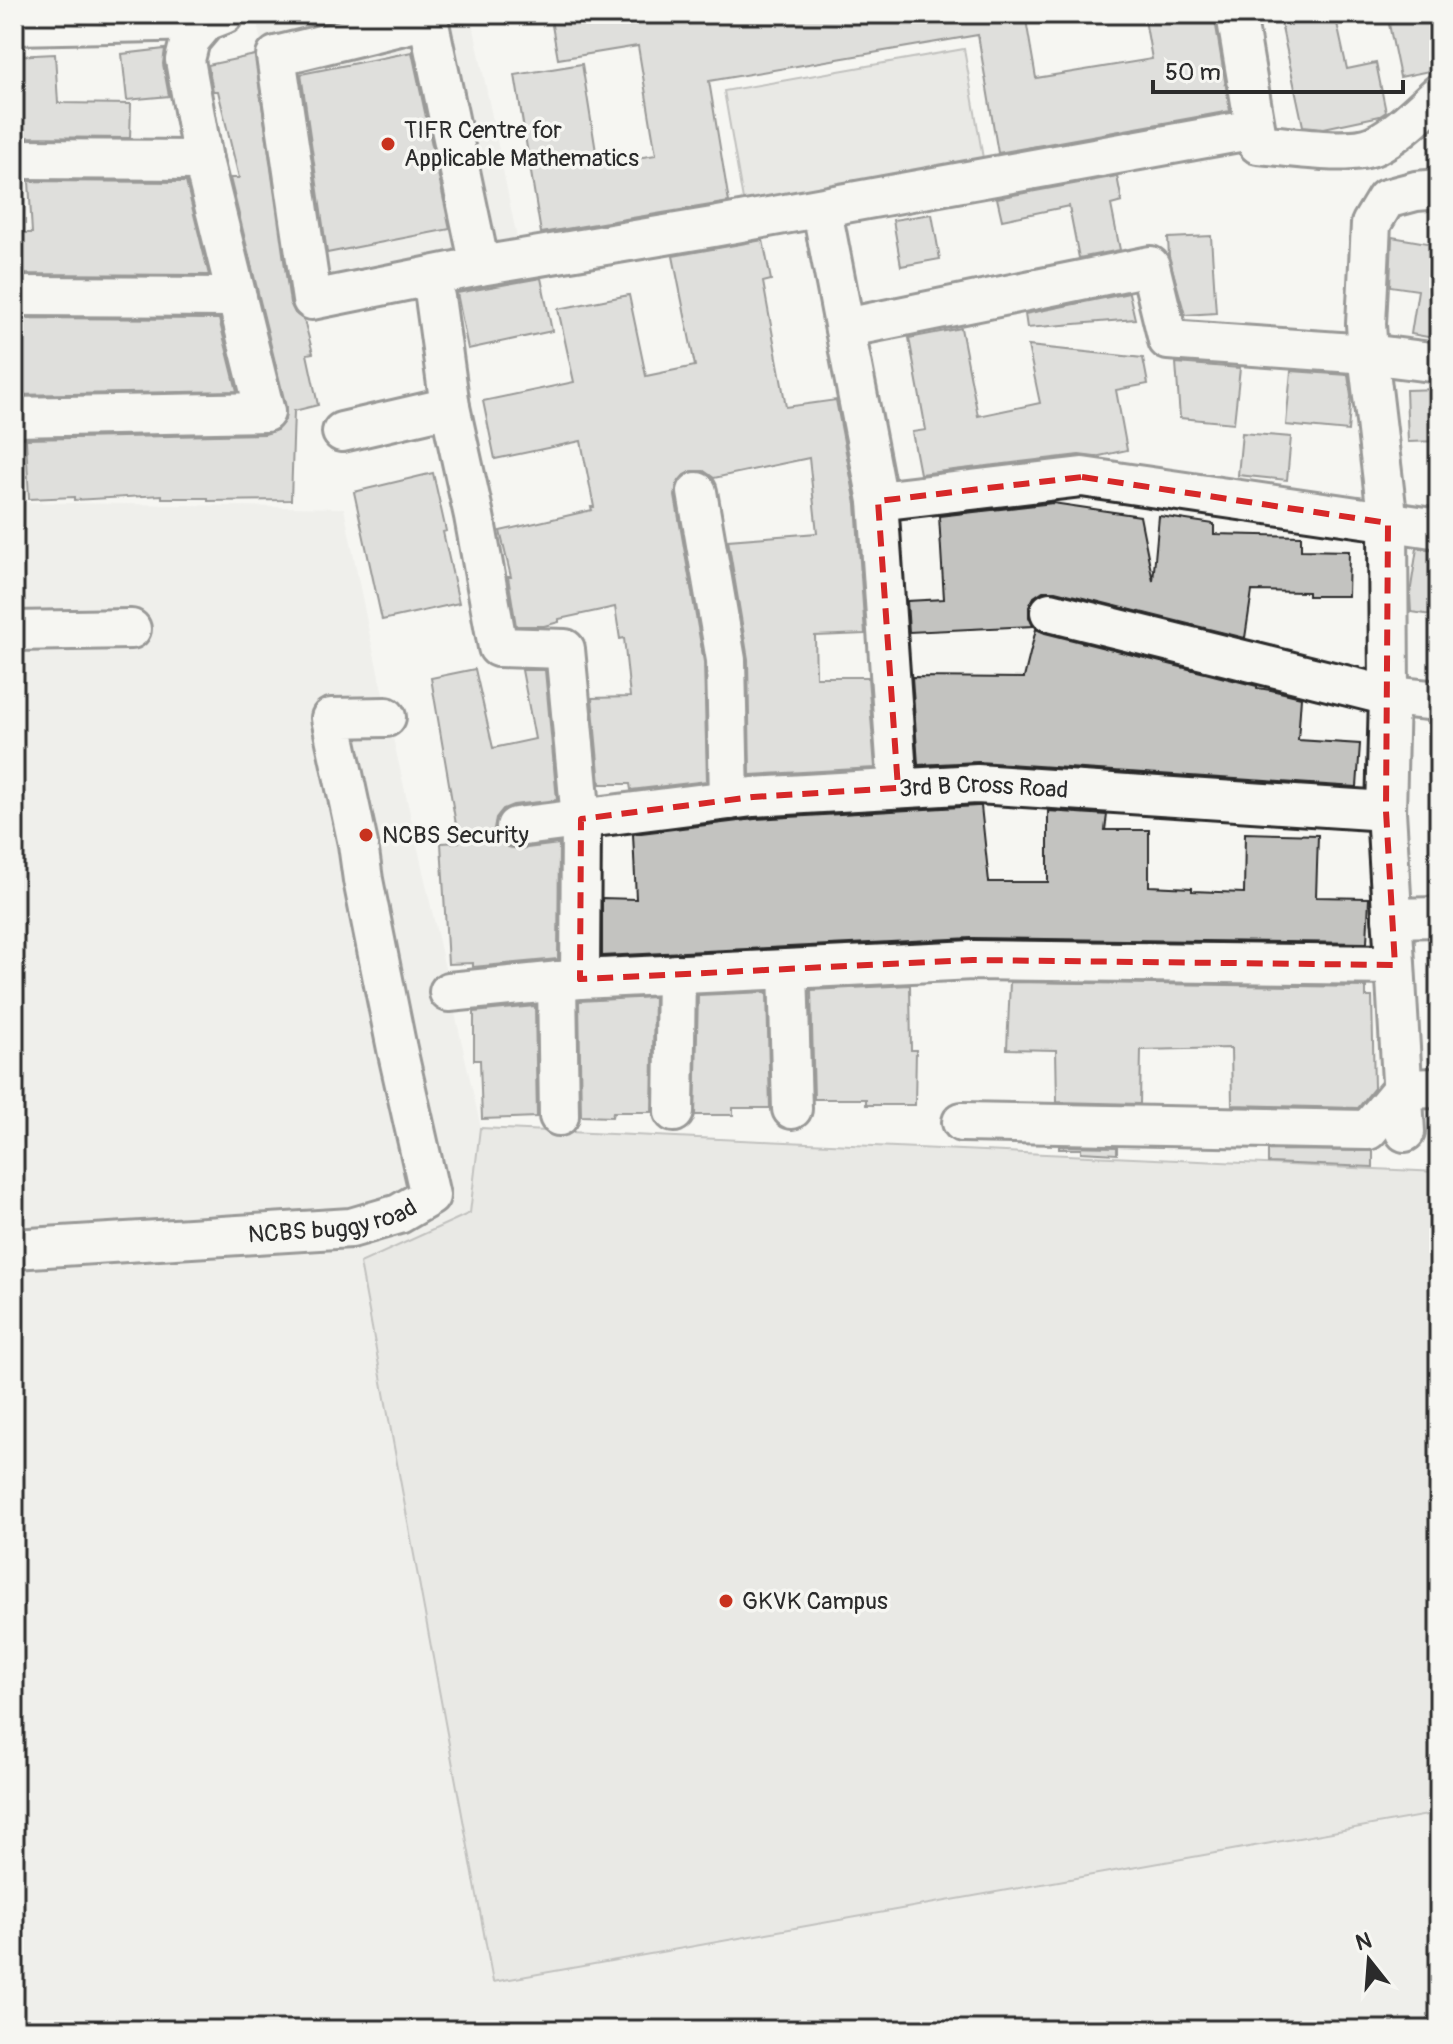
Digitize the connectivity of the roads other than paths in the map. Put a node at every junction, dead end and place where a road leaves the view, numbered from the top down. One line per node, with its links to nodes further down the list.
1 (1236, 14): 7 (street)
2 (215, 17): 5 (street); 9 (street)
3 (433, 17): 4 (street); 12 (street)
4 (377, 22): 12 (street)
5 (14, 25)
6 (1439, 94): 7 (street)
7 (1255, 129): 12 (street)
8 (14, 159): 9 (street)
9 (203, 160): 14 (street)
10 (1439, 189): 17 (street)
11 (824, 221): 16 (street)
12 (480, 266)
13 (14, 296): 14 (street)
14 (237, 297): 20 (street)
15 (435, 297): 19 (street)
16 (845, 328): 17 (street); 23 (street)
17 (1368, 354): 18 (street); 24 (street)
18 (1439, 363)
19 (450, 407): 21 (street); 35 (street)
20 (14, 417)
21 (342, 432)
22 (697, 492): 33 (street)
23 (878, 501): 24 (street); 32 (street)
24 (1388, 523): 25 (street); 29 (street)
25 (1439, 529)
26 (1050, 612): 29 (street)
27 (131, 629): 28 (street)
28 (14, 631)
29 (1389, 696): 30 (street); 34 (street)
30 (1439, 701)
31 (386, 717): 50 (street, NCBS buggy road)
32 (898, 788): 33 (street, 3rd B Cross Road); 34 (street, 3rd B Cross Road)
33 (729, 800): 35 (street, 3rd B Cross Road)
34 (1386, 811): 38 (street)
35 (581, 819): 36 (street, 3rd B Cross Road); 42 (street)
36 (516, 827)
37 (1439, 917): 38 (street)
38 (1392, 918): 39 (street)
39 (1395, 965): 40 (street); 44 (street)
40 (788, 969): 41 (street); 45 (street)
41 (676, 974): 42 (street); 46 (street)
42 (568, 980): 43 (street); 47 (street)
43 (449, 992)
44 (1421, 1088): 48 (street); 49 (street)
45 (792, 1109)
46 (674, 1112)
47 (559, 1116)
48 (962, 1122)
49 (1405, 1132)
50 (14, 1249)

